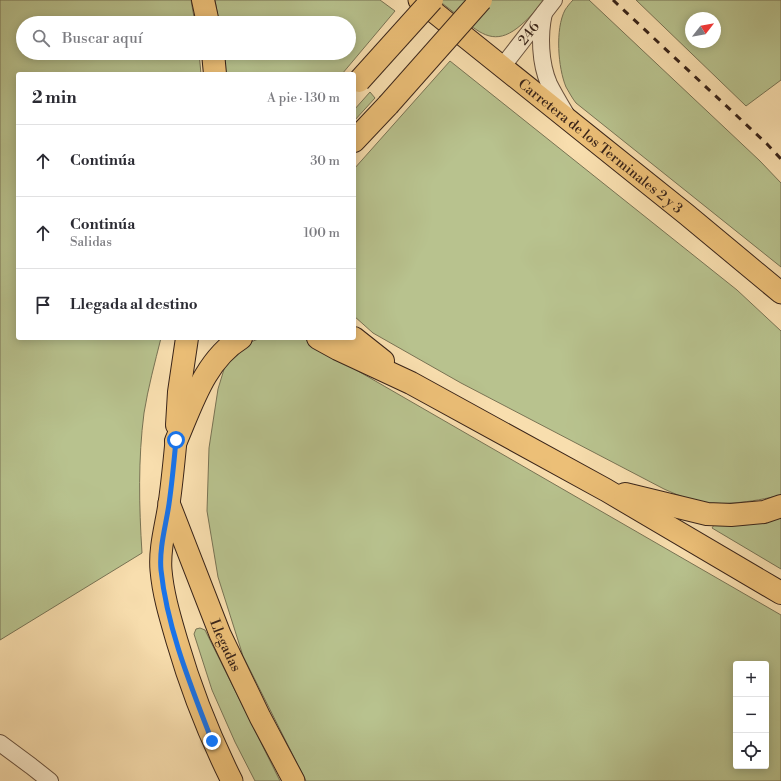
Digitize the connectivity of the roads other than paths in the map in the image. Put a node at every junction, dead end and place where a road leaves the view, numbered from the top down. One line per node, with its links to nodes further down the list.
1 (203, 0): 7 (highway)
2 (419, 0): 9 (main road, Carretera de los Terminales 2 y 3)
3 (432, 0): 11 (highway, bridge)
4 (481, 0): 13 (highway, bridge)
5 (554, 0): 6 (street, 246)
6 (544, 13): 9 (street, 246); 12 (street)
7 (206, 16)
8 (214, 60): 10 (highway)
9 (502, 67): 12 (main road, Carretera de los Terminales 2 y 3)
10 (215, 72)
11 (357, 84)
12 (571, 122): 14 (main road, Carretera de los Terminales 2 y 3)
13 (356, 139)
14 (781, 293)
15 (238, 340): 20 (highway)
16 (321, 340): 19 (highway)
17 (356, 340): 19 (highway)
18 (187, 344): 20 (highway)
19 (411, 383): 21 (highway)
20 (176, 440): 22 (main road)
21 (606, 490): 23 (highway); 24 (highway)
22 (169, 503): 27 (main road); 28 (main road, Llegadas)
23 (781, 506)
24 (781, 592)
25 (0, 743): 26 (street)
26 (50, 781)
27 (232, 781)
28 (294, 781)

